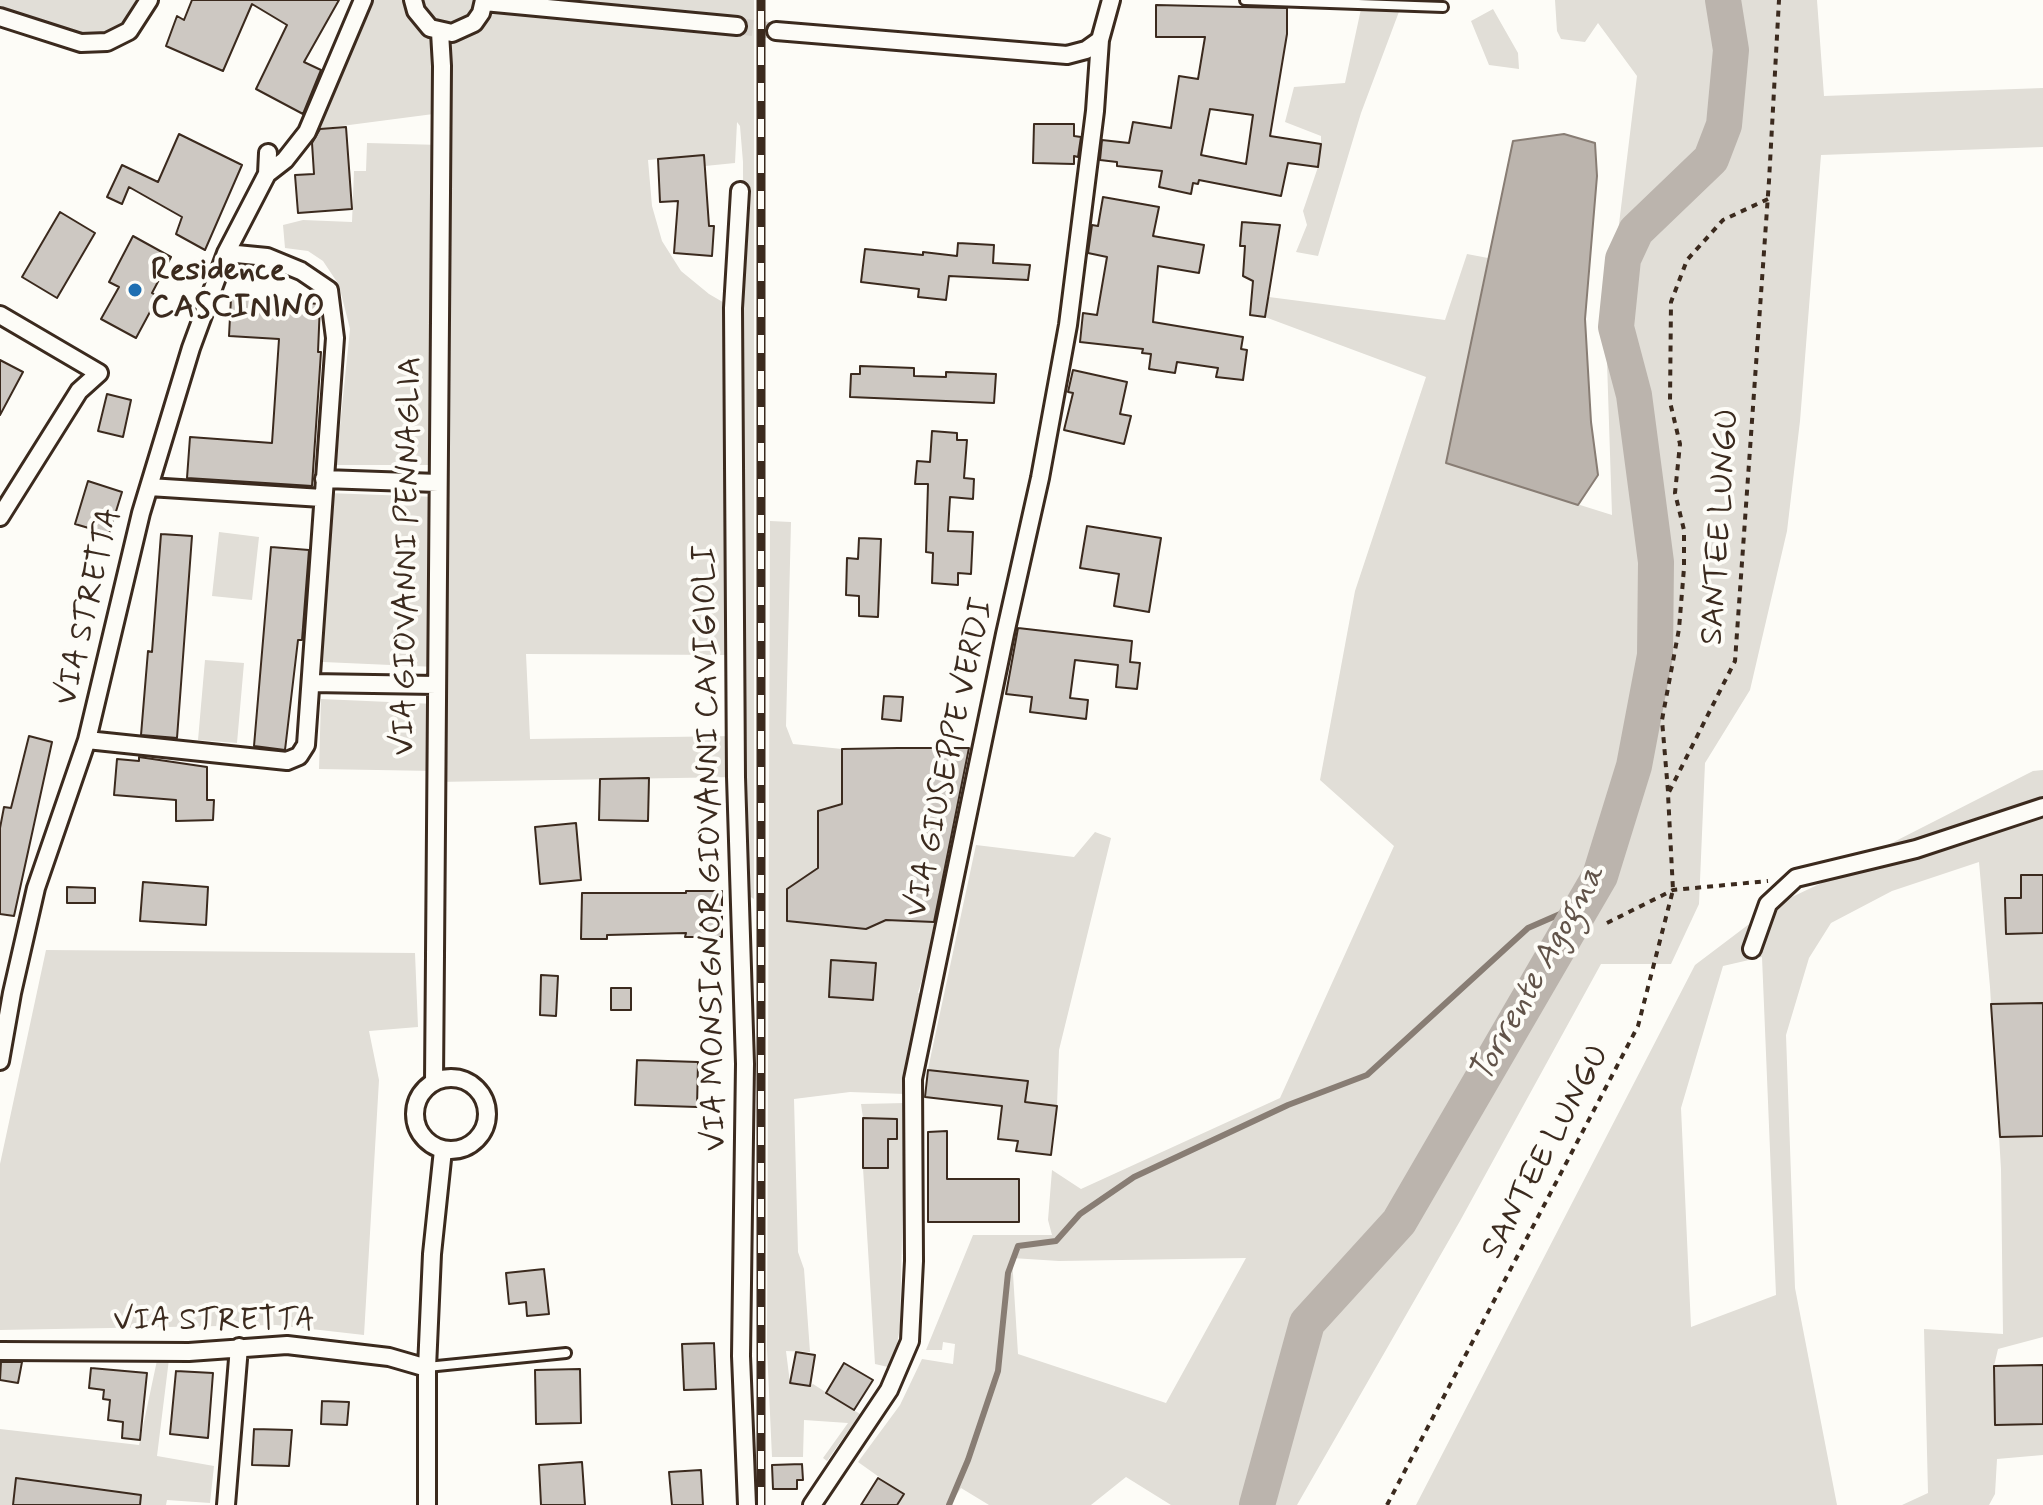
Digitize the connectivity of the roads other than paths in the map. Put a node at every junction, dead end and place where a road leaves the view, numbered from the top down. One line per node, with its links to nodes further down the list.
1 (149, 0): 8 (street)
2 (363, 0): 14 (street)
3 (413, 0): 11 (street)
4 (1111, 0): 12 (street, VIA GIUSEPPE VERDI)
5 (1245, 0): 7 (lane)
6 (484, 1): 9 (street); 11 (street)
7 (1443, 7)
8 (0, 17)
9 (733, 26)
10 (776, 31): 12 (street)
11 (440, 32): 19 (street, VIA GIOVANNI PENNAGLIA)
12 (1100, 40): 38 (street, VIA GIUSEPPE VERDI)
13 (268, 153): 14 (street, VIA STRETTA)
14 (267, 174): 16 (street, VIA STRETTA)
15 (740, 191): 37 (street, VIA MONSIGNOR GIOVANNI CAVIGIOLI)
16 (226, 253): 18 (street, VIA STRETTA); 20 (street, VIA STRETTA)
17 (0, 315): 22 (street)
18 (324, 479): 19 (street); 21 (street, VIA STRETTA)
19 (438, 483): 24 (street, VIA GIOVANNI PENNAGLIA)
20 (149, 487): 21 (street, VIA STRETTA); 25 (street, VIA STRETTA)
21 (322, 498): 23 (street, VIA STRETTA)
22 (0, 517)
23 (311, 683): 24 (street); 25 (street, VIA STRETTA)
24 (436, 685): 29 (street, VIA GIOVANNI PENNAGLIA)
25 (87, 740): 28 (street, VIA STRETTA)
26 (2043, 807): 27 (street)
27 (1752, 949)
28 (0, 1061)
29 (434, 1081): 30 (street); 30 (street)
30 (443, 1150): 34 (street)
31 (239, 1347): 32 (street, VIA STRETTA); 34 (street, VIA STRETTA); 35 (street)
32 (0, 1351)
33 (566, 1353): 34 (lane)
34 (427, 1368): 36 (street)
35 (226, 1505)
36 (427, 1505)
37 (747, 1505)
38 (812, 1505)

